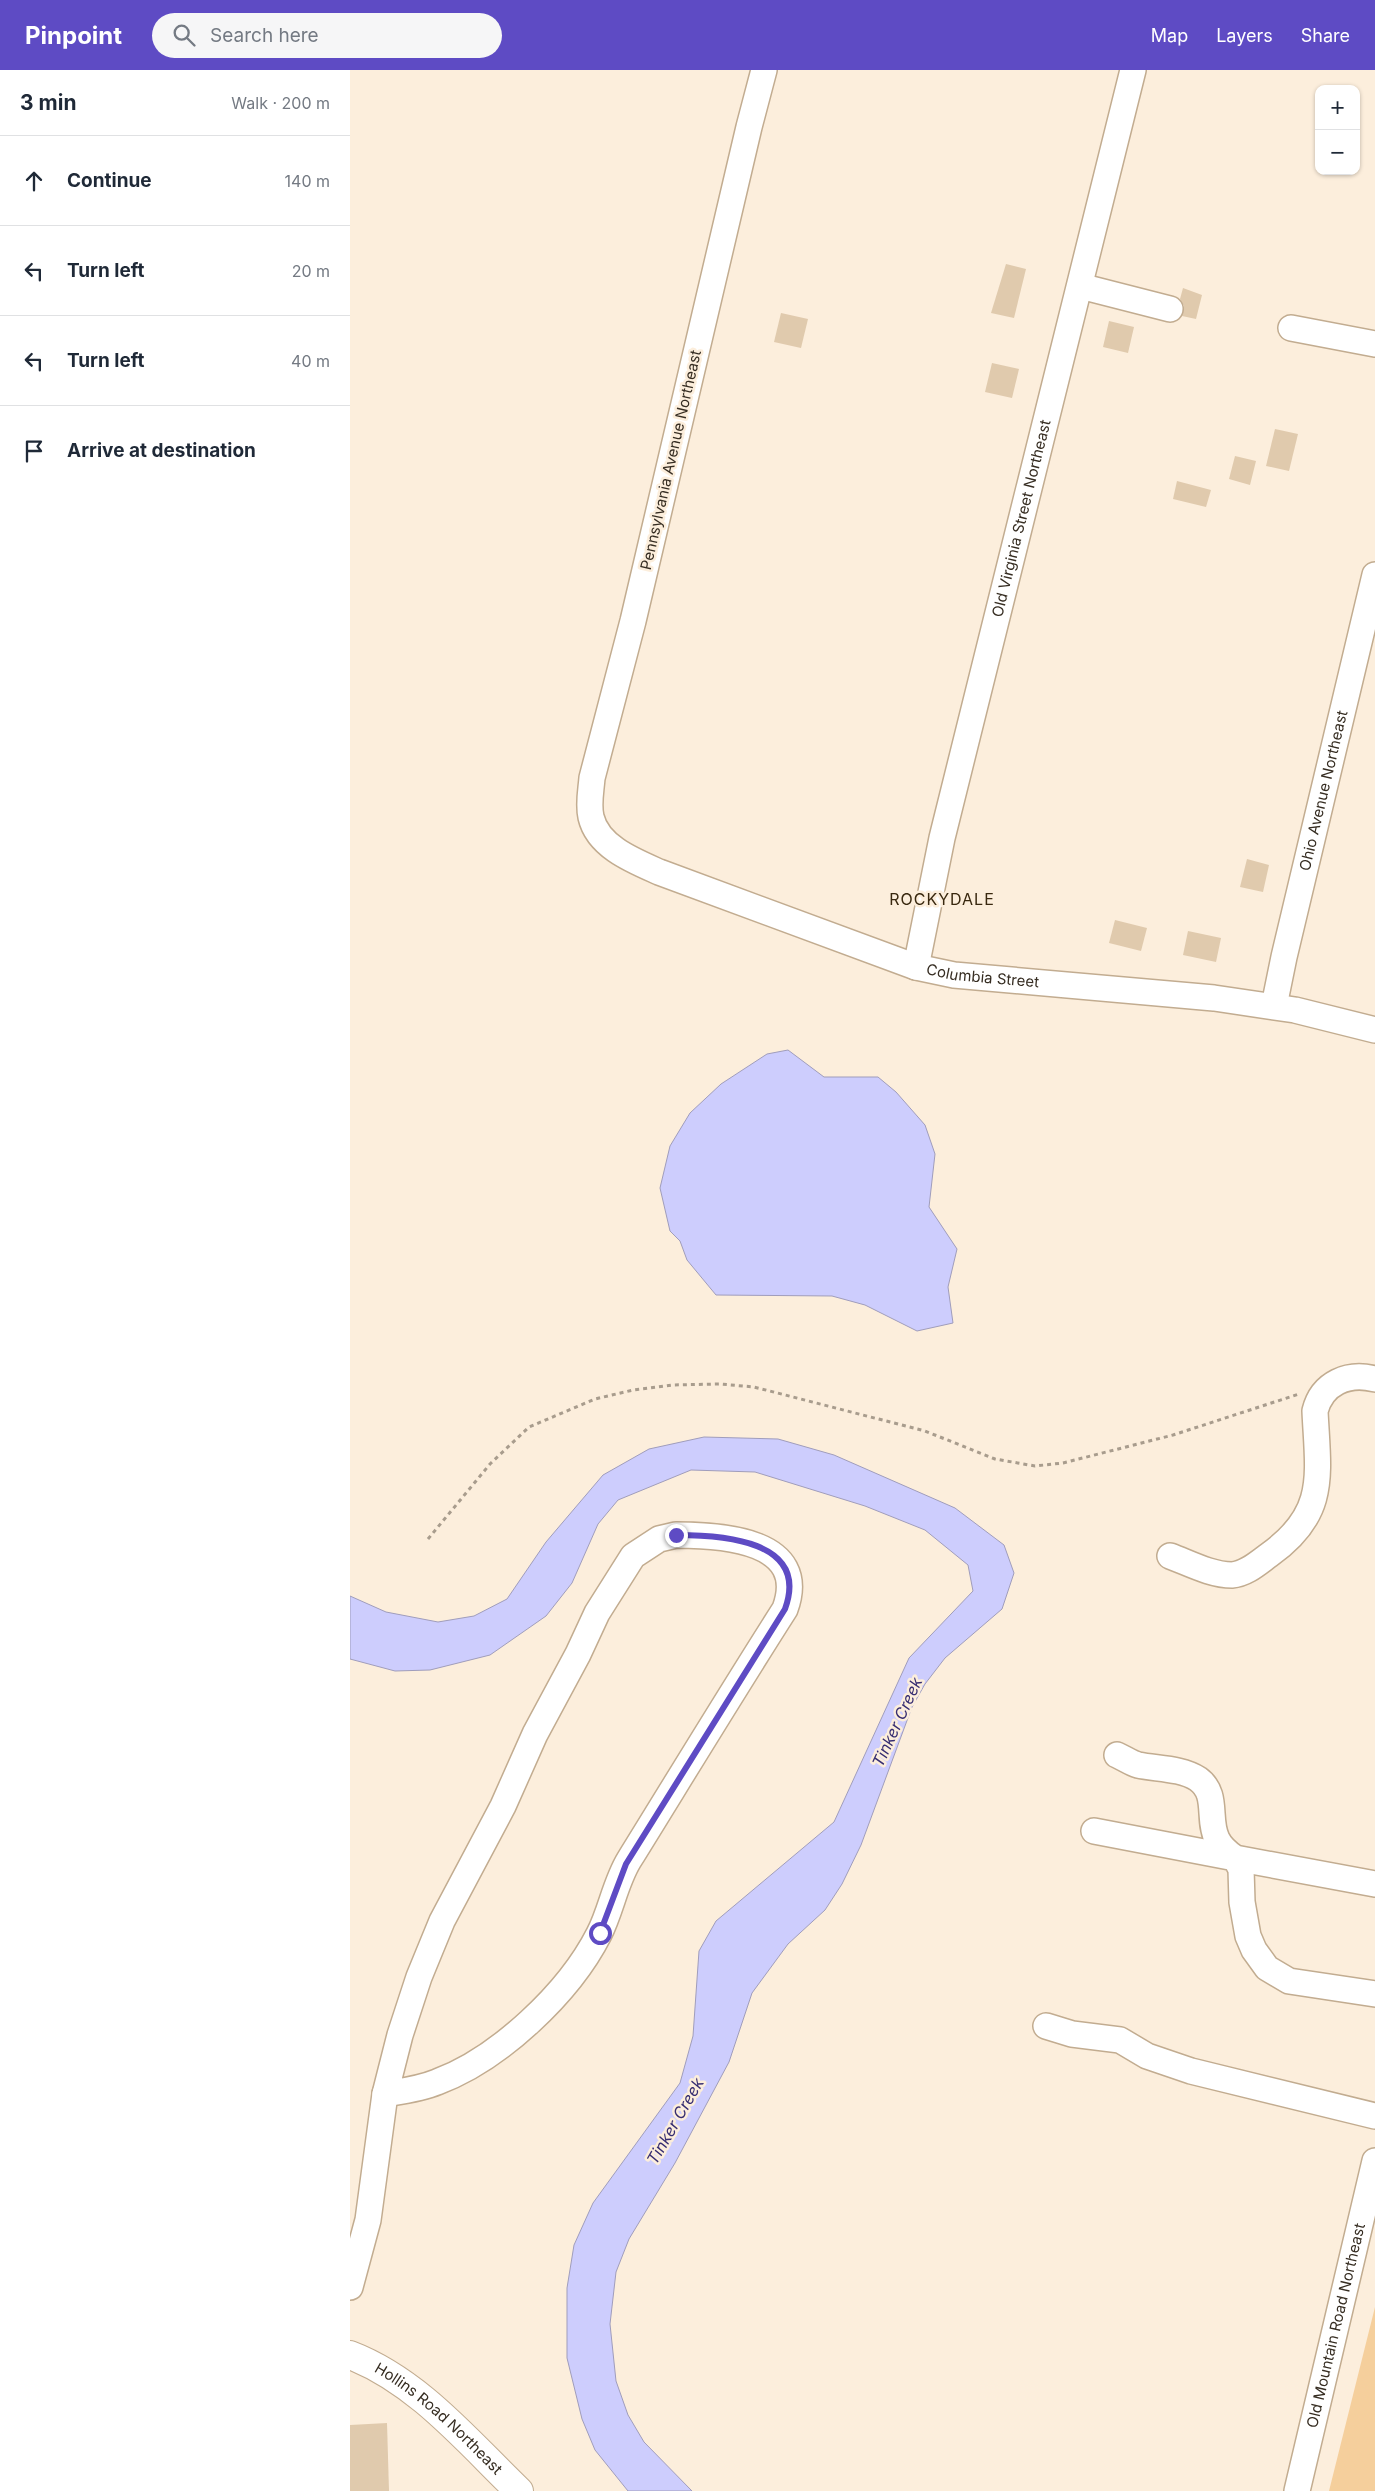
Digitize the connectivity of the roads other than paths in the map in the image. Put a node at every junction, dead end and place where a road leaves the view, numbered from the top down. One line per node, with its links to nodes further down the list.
1 (764, 70): 8 (street, Pennsylvania Avenue Northeast)
2 (1133, 70): 3 (street, Old Virginia Street Northeast)
3 (1080, 286): 4 (street); 9 (street, Old Virginia Street Northeast)
4 (1170, 309)
5 (1291, 328): 6 (street)
6 (1375, 344)
7 (1375, 575): 10 (street, Ohio Avenue Northeast)
8 (610, 845): 9 (street, Columbia Street)
9 (916, 967): 10 (street, Columbia Street)
10 (1274, 1006): 11 (street, Columbia Street)
11 (1375, 1030)
12 (1375, 1379): 13 (street)
13 (1170, 1556)
14 (1117, 1755): 16 (street)
15 (1094, 1831): 16 (street)
16 (1235, 1858): 17 (street); 18 (street)
17 (1375, 1884)
18 (1375, 1994)
19 (1046, 2026): 21 (street)
20 (385, 2094): 20 (street); 23 (street)
21 (1375, 2116)
22 (1375, 2161): 26 (street, Old Mountain Road Northeast)
23 (350, 2288)
24 (350, 2355): 25 (main road, Hollins Road Northeast)
25 (519, 2491)
26 (1297, 2491)

